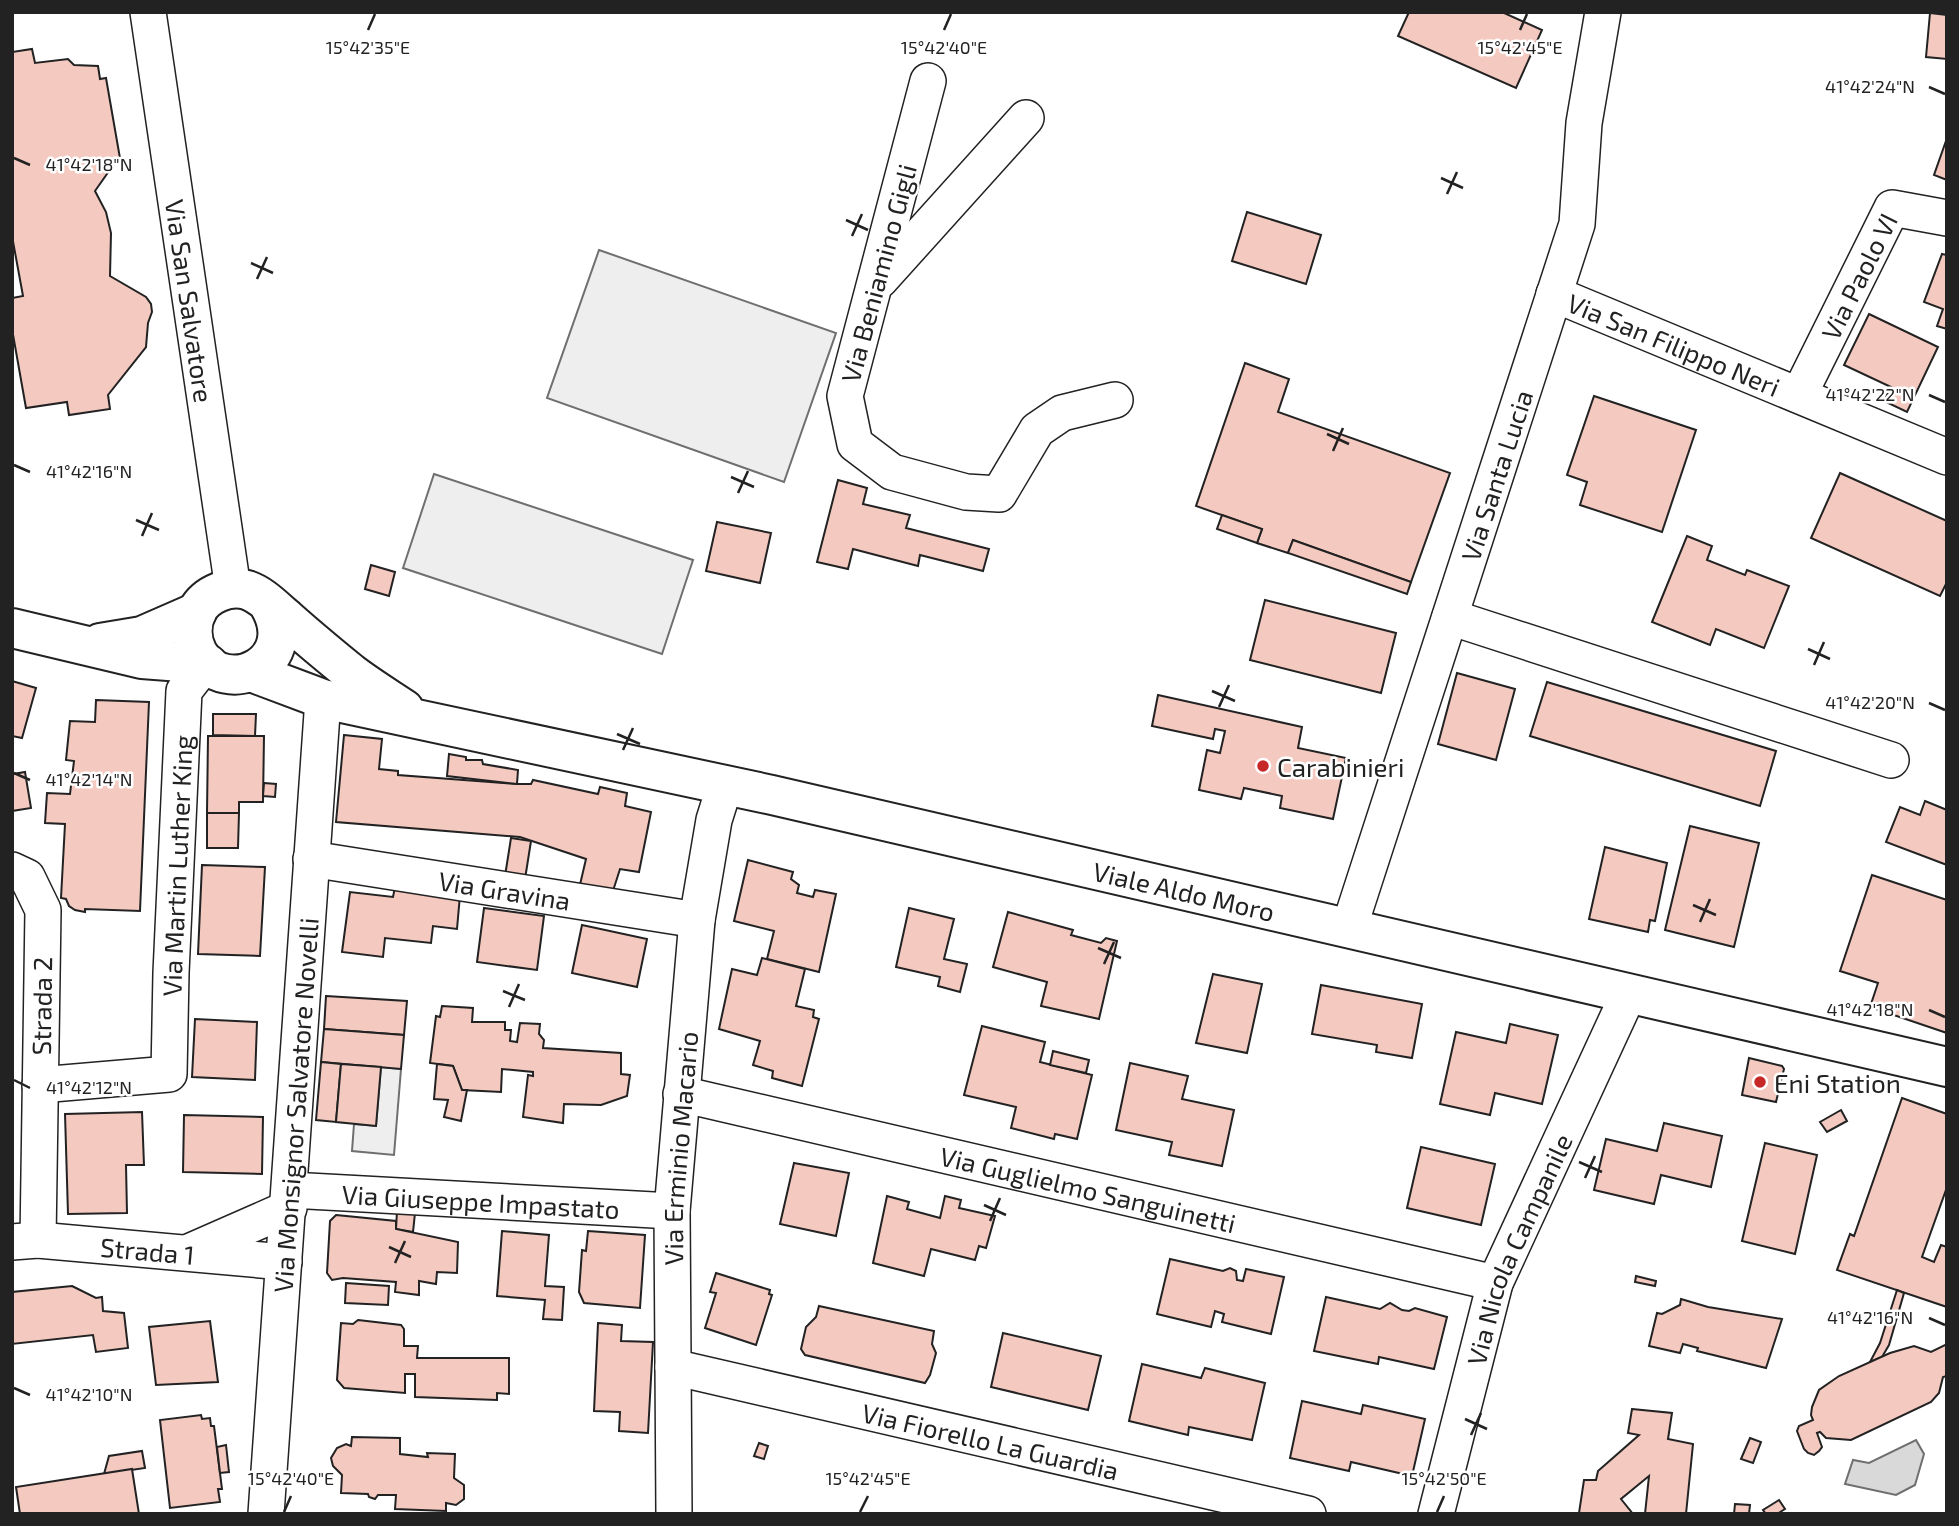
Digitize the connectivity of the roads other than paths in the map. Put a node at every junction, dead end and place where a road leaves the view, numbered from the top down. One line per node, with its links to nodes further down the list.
1 (148, 12): 11 (street, Via San Salvatore)
2 (1603, 12): 7 (street, Via Santa Lucia)
3 (928, 81): 6 (street, Via Beniamino Gigli)
4 (1026, 118): 6 (street)
5 (1947, 218): 8 (street, Via Paolo VI)
6 (876, 285): 9 (street, Via Beniamino Gigli)
7 (1554, 294): 8 (street, Via San Filippo Neri); 13 (street, Via Santa Lucia)
8 (1799, 395): 10 (street, Via San Filippo Neri)
9 (1115, 400)
10 (1947, 457)
11 (250, 596): 12 (main road, Viale Aldo Moro); 17 (main road); 19 (main road, Viale Aldo Moro)
12 (197, 612): 15 (main road, Viale Aldo Moro); 16 (main road)
13 (1450, 617): 20 (street); 25 (street, Via Santa Lucia)
14 (12, 628): 15 (main road, Viale Aldo Moro)
15 (85, 645): 16 (main road, Viale Aldo Moro)
16 (207, 664): 17 (main road, Viale Aldo Moro); 28 (street, Via Martin Luther King)
17 (251, 672): 18 (main road, Viale Aldo Moro)
18 (323, 699): 19 (main road, Viale Aldo Moro); 22 (street, Via Monsignor Salvatore Novelli)
19 (420, 720): 21 (main road, Viale Aldo Moro)
20 (1891, 760)
21 (725, 785): 24 (street, Via Erminio Macario); 25 (main road, Viale Aldo Moro)
22 (311, 859): 24 (street, Via Gravina); 30 (street, Via Monsignor Salvatore Novelli)
23 (12, 870): 28 (street, Strada 2)
24 (697, 920): 29 (street, Via Erminio Macario)
25 (1349, 928): 26 (main road, Viale Aldo Moro)
26 (1629, 993): 27 (main road, Viale Aldo Moro); 35 (street, Via Nicola Campanile)
27 (1947, 1067)
28 (40, 1085): 32 (street, Strada 2)
29 (681, 1094): 31 (street, Via Erminio Macario); 35 (street, Via Guglielmo Sanguinetti)
30 (289, 1199): 31 (street, Via Giuseppe Impastato); 33 (street); 34 (street, Via Monsignor Salvatore Novelli)
31 (672, 1211): 36 (street, Via Erminio Macario)
32 (25, 1241): 33 (street, Strada 1)
33 (187, 1253): 34 (street, Strada 1)
34 (284, 1262): 37 (street, Via Monsignor Salvatore Novelli)
35 (1495, 1283): 40 (street, Via Nicola Campanile)
36 (673, 1367): 38 (street, Via Erminio Macario); 39 (street, Via Fiorello La Guardia)
37 (266, 1514)
38 (674, 1514)
39 (1308, 1514)
40 (1436, 1514)

